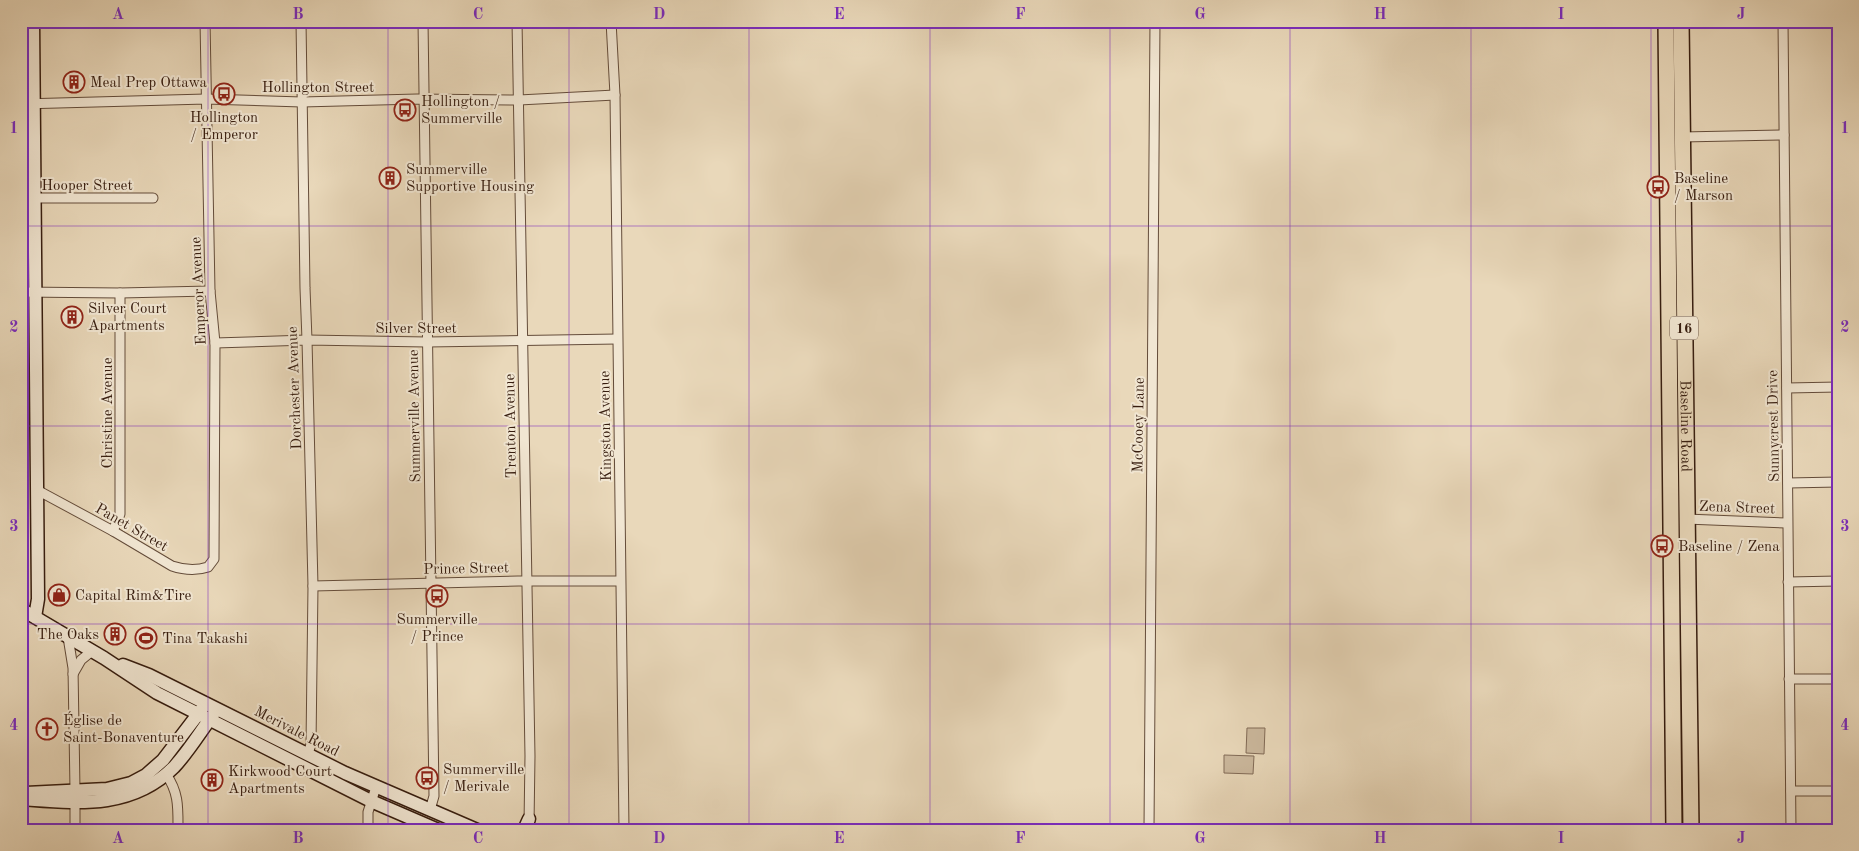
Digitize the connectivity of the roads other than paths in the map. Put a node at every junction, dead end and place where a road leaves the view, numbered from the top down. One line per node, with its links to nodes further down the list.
1 (33, 21): 16 (main road)
2 (205, 21): 12 (street, Emperor Avenue)
3 (302, 21): 15 (street, Dorchester Avenue)
4 (423, 21): 13 (street, Summerville Avenue)
5 (517, 21): 14 (street, Trenton Avenue)
6 (611, 21): 11 (street, Kingston Avenue)
7 (1155, 21): 72 (street, McCooey Lane)
8 (1666, 21): 73 (main road, Baseline Road / 16)
9 (1681, 21): 18 (main road, Baseline Road / 16)
10 (1783, 21): 17 (street, Sunnycrest Drive)
11 (615, 96): 14 (street, Hollington Street); 25 (street, Kingston Avenue)
12 (206, 99): 15 (street, Hollington Street); 16 (street, Hollington Street); 21 (street, Emperor Avenue)
13 (425, 100): 14 (street, Hollington Street); 15 (street, Hollington Street); 28 (street, Summerville Avenue)
14 (519, 100): 27 (street, Trenton Avenue)
15 (302, 102): 26 (street, Dorchester Avenue)
16 (27, 103): 19 (main road)
17 (1784, 135): 18 (street); 31 (street, Sunnycrest Drive)
18 (1682, 137): 35 (main road, Baseline Road / 16)
19 (28, 198): 20 (street, Hooper Street); 23 (main road)
20 (153, 198)
21 (210, 291): 24 (street); 29 (street, Emperor Avenue)
22 (21, 292): 23 (street)
23 (35, 292): 24 (street); 34 (main road)
24 (120, 293): 37 (street, Christine Avenue)
25 (617, 339): 27 (street, Silver Street); 40 (street, Kingston Avenue)
26 (308, 340): 28 (street, Silver Street); 29 (street, Silver Street); 44 (street, Dorchester Avenue)
27 (522, 340): 28 (street, Silver Street); 39 (street, Trenton Avenue)
28 (427, 342): 43 (street, Summerville Avenue)
29 (215, 343): 38 (street, Emperor Avenue)
30 (1838, 387): 31 (street)
31 (1787, 388): 33 (street, Sunnycrest Drive)
32 (1838, 482): 33 (street)
33 (1788, 483): 36 (street, Sunnycrest Drive)
34 (37, 490): 37 (street, Panet Street); 46 (main road)
35 (1686, 519): 36 (street, Zena Street); 74 (main road, Baseline Road / 16)
36 (1787, 522): 42 (street, Sunnycrest Drive)
37 (113, 531): 38 (street, Panet Street)
38 (213, 559)
39 (527, 581): 40 (street, Prince Street); 43 (street, Prince Street); 65 (street, Trenton Avenue)
40 (620, 581): 71 (street, Kingston Avenue)
41 (1838, 581): 42 (street)
42 (1788, 582): 51 (street, Sunnycrest Drive)
43 (430, 583): 44 (street, Prince Street); 64 (street, Summerville Avenue)
44 (313, 586): 55 (street, Dorchester Avenue)
45 (21, 609): 46 (main road, Merivale Road)
46 (35, 617): 47 (main road, Merivale Road)
47 (68, 637): 48 (main road, Merivale Road); 50 (street)
48 (92, 651): 49 (main road, Merivale Road); 50 (street)
49 (104, 658): 53 (main road, Merivale Road); 54 (main road, Merivale Road)
50 (73, 674): 61 (street)
51 (1788, 679): 52 (street); 58 (street, Sunnycrest Drive)
52 (1838, 679)
53 (212, 706): 54 (main road); 55 (main road, Merivale Road)
54 (204, 717): 56 (main road); 61 (main road); 63 (main road, Merivale Road)
55 (308, 754): 57 (main road, Merivale Road)
56 (166, 774): 61 (main road); 67 (street)
57 (376, 787): 63 (street); 64 (main road, Merivale Road)
58 (1791, 791): 59 (street); 75 (street, Sunnycrest Drive)
59 (1838, 791)
60 (21, 793): 61 (main road)
61 (75, 796): 62 (main road); 66 (street)
62 (21, 799)
63 (372, 801): 64 (main road); 68 (street); 69 (main road, Merivale Road)
64 (430, 810): 70 (main road, Merivale Road)
65 (528, 826)
66 (75, 830)
67 (178, 830)
68 (368, 830)
69 (438, 830)
70 (477, 830)
71 (624, 830)
72 (1149, 830)
73 (1674, 830)
74 (1691, 830)
75 (1791, 830)

